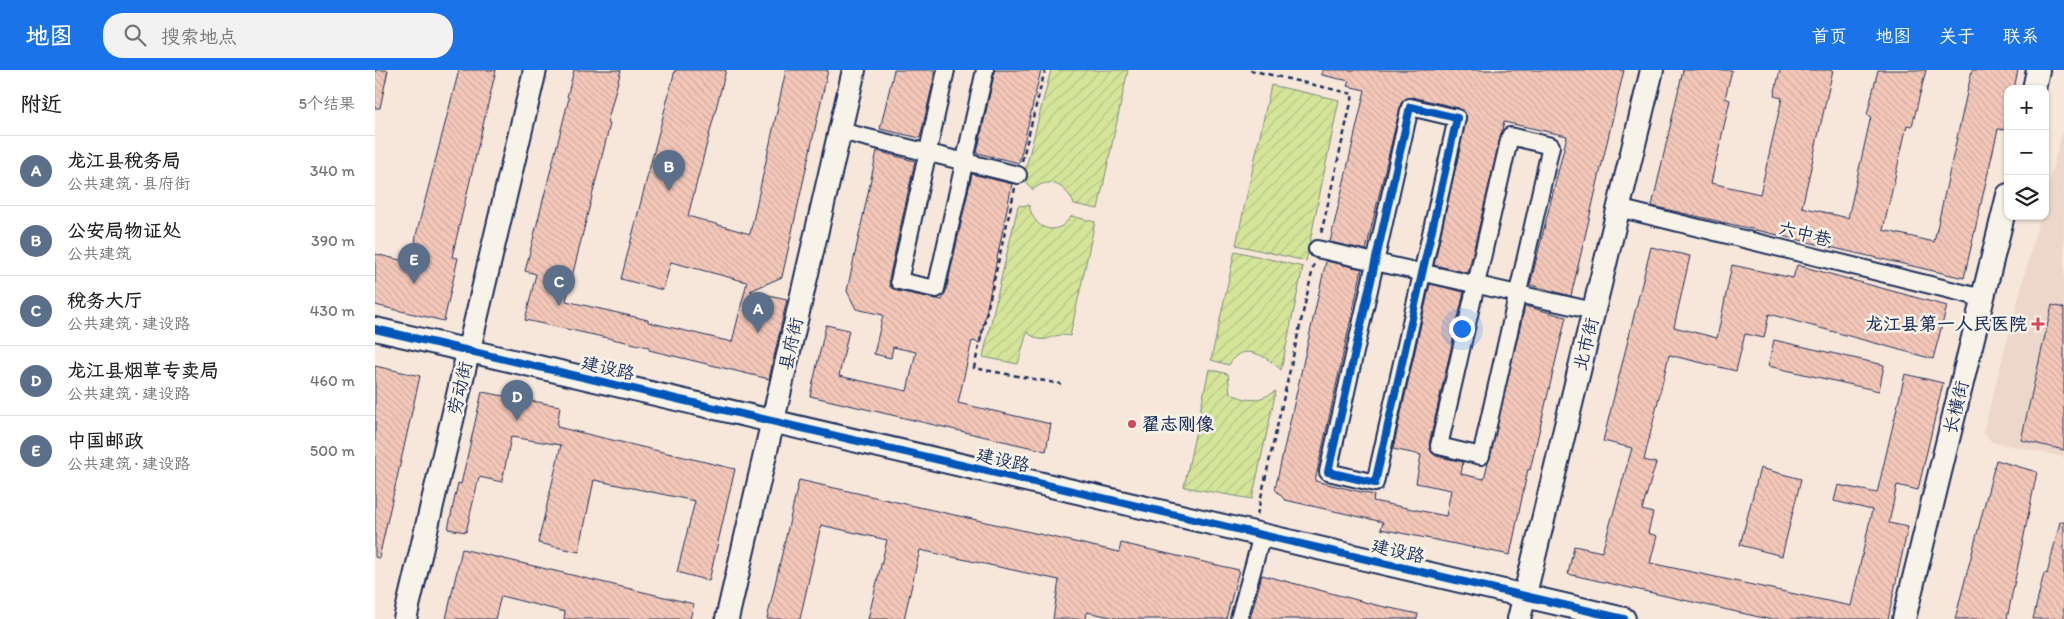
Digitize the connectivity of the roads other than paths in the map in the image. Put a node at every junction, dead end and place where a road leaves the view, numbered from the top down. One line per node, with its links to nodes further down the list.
1 (535, 70): 22 (street, 劳动街)
2 (854, 70): 8 (street, 县府街)
3 (946, 70): 9 (street)
4 (985, 70): 10 (street)
5 (1652, 70): 12 (street, 北市街)
6 (2038, 70): 7 (street)
7 (2035, 85)
8 (840, 131): 9 (street); 23 (street, 县府街)
9 (927, 152): 10 (street); 10 (street)
10 (965, 160): 11 (street)
11 (1018, 175)
12 (1619, 208): 19 (street, 六中巷); 20 (street, 北市街)
13 (2004, 211): 19 (street, 长横街)
14 (1317, 249): 15 (street)
15 (1375, 262): 16 (street); 16 (street); 16 (street)
16 (1423, 273): 17 (street)
17 (1476, 285): 18 (street); 18 (street); 18 (street)
18 (1519, 294): 20 (street)
19 (1983, 298): 31 (street, 长横街)
20 (1594, 311): 25 (street, 北市街)
21 (375, 329): 22 (street, 建设路)
22 (468, 351): 23 (street, 建设路); 26 (street, 劳动街)
23 (773, 422): 24 (street, 建设路); 27 (street, 县府街)
24 (1257, 534): 25 (street, 建设路); 28 (street)
25 (1525, 596): 29 (street, 北市街); 30 (street, 建设路)
26 (405, 619)
27 (727, 619)
28 (1239, 619)
29 (1519, 619)
30 (1624, 619)
31 (1904, 619)

